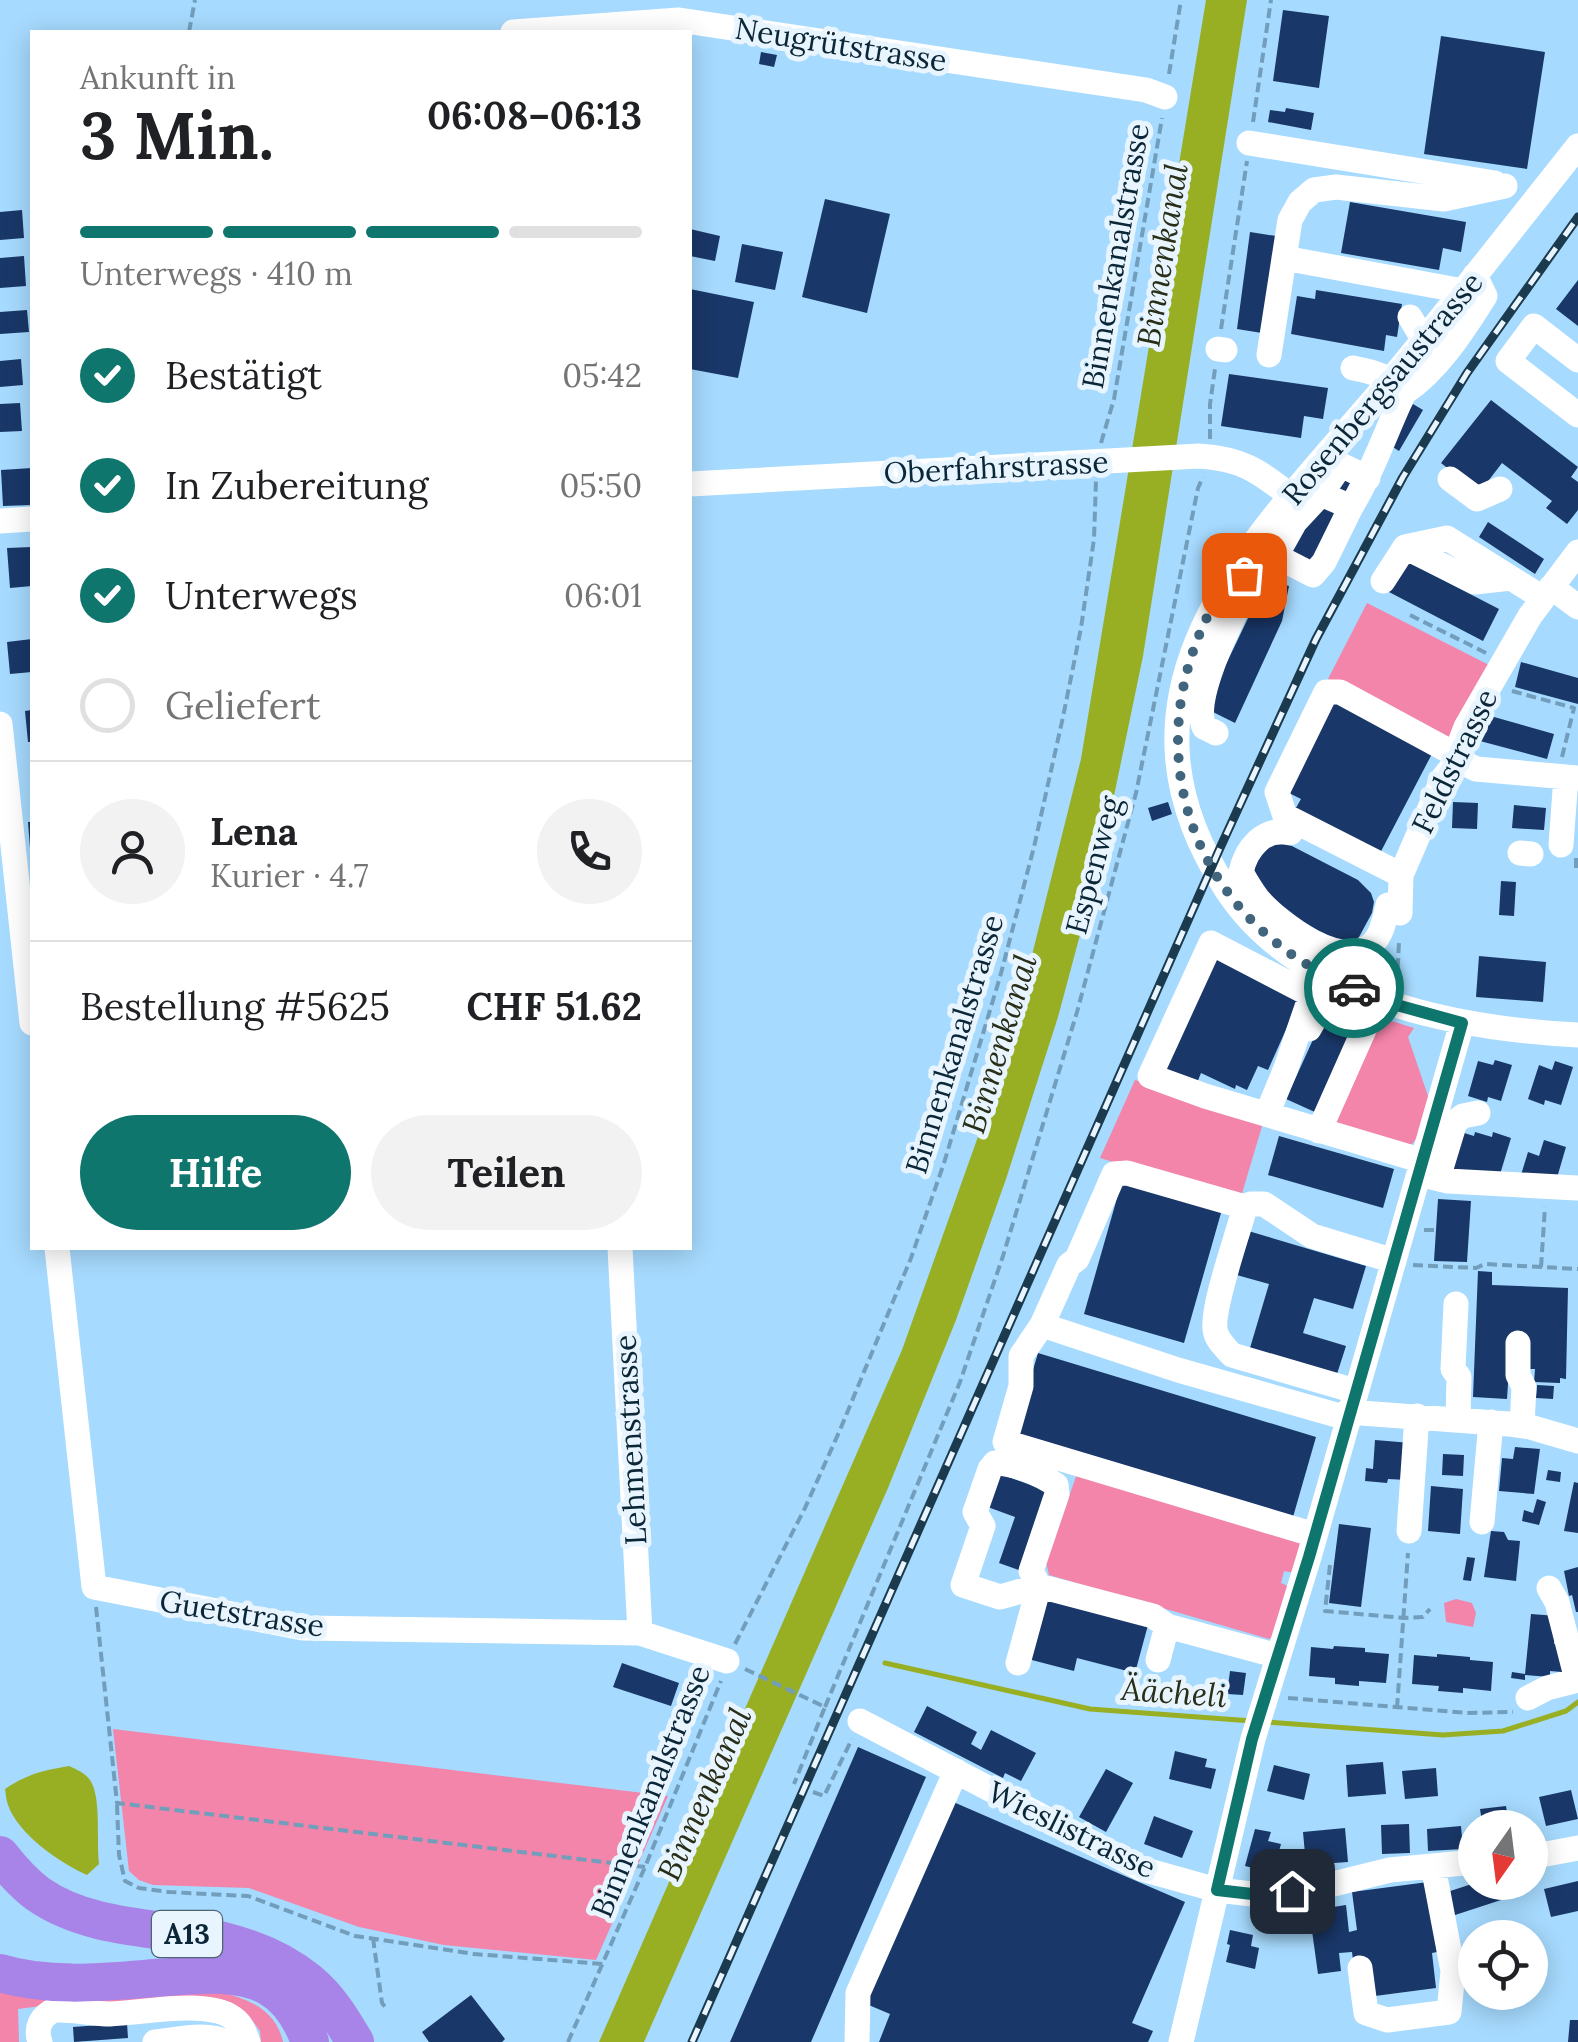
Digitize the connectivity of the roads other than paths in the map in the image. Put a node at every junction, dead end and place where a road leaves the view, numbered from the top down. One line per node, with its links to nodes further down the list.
1 (679, 17): 2 (street, Neugrütstrasse); 3 (street, Neugrütstrasse)
2 (536, 30)
3 (1166, 97)
4 (1249, 143): 6 (street)
5 (1578, 146): 7 (street, Rosenbergsaustrasse)
6 (1505, 186): 7 (street); 8 (street)
7 (1538, 196): 9 (street, Rosenbergsaustrasse)
8 (1284, 258): 9 (street); 10 (street)
9 (1469, 283): 13 (street, Rosenbergsaustrasse); 13 (street)
10 (1269, 356)
11 (1578, 360): 14 (street)
12 (1353, 368): 13 (street)
13 (1397, 386): 18 (street); 19 (street, Rosenbergsaustrasse)
14 (1578, 416)
15 (1450, 479): 17 (street)
16 (692, 484): 19 (street, Oberfahrstrasse)
17 (1500, 489)
18 (1360, 493): 23 (street); 23 (street)
19 (1292, 497): 23 (street, Rosenbergsaustrasse)
20 (30, 519): 21 (street)
21 (0, 521)
22 (1576, 547): 26 (street, Feldstrasse)
23 (1265, 550): 24 (street, Rosenbergsaustrasse)
24 (1238, 566): 29 (street); 38 (street, Rosenbergsaustrasse)
25 (1383, 582): 26 (street)
26 (1547, 593): 27 (street); 30 (street, Feldstrasse)
27 (1578, 607)
28 (0, 724): 37 (street)
29 (1216, 733)
30 (1460, 757): 31 (street); 35 (street, Feldstrasse); 35 (street)
31 (1567, 777): 34 (street)
32 (1290, 833): 36 (street)
33 (1318, 850): 36 (street)
34 (1569, 851)
35 (1401, 875): 36 (street, Feldstrasse)
36 (1396, 907)
37 (30, 1004)
38 (1462, 1023): 39 (street, Rosenbergsaustrasse); 44 (street)
39 (1578, 1035)
40 (1286, 1068): 42 (street); 42 (street); 43 (street)
41 (1478, 1113): 44 (street)
42 (1267, 1114): 43 (street)
43 (1319, 1130): 44 (street)
44 (1427, 1171): 45 (street); 49 (street)
45 (1577, 1188)
46 (1245, 1207): 49 (street); 51 (street); 53 (street)
47 (57, 1250): 65 (street, Guetstrasse)
48 (620, 1250): 65 (street, Lehmenstrasse)
49 (1399, 1263): 53 (street)
50 (1456, 1304): 55 (street)
51 (1042, 1325): 53 (street); 61 (street)
52 (1518, 1343): 57 (street)
53 (1350, 1406): 54 (street); 61 (street)
54 (1417, 1416): 55 (street); 60 (street)
55 (1458, 1419): 56 (street)
56 (1491, 1422): 57 (street); 59 (street)
57 (1522, 1426): 58 (street)
58 (1578, 1441)
59 (1482, 1522)
60 (1408, 1531)
61 (1317, 1548): 66 (street)
62 (1039, 1586): 62 (street); 64 (street); 68 (street)
63 (1549, 1588): 70 (street)
64 (1167, 1626): 66 (street); 67 (street)
65 (640, 1633): 69 (street, Guetstrasse)
66 (1278, 1656): 79 (street)
67 (1158, 1660)
68 (1018, 1663)
69 (733, 1664)
70 (1577, 1680): 71 (street)
71 (1534, 1688)
72 (860, 1721): 73 (street, Wieslistrasse)
73 (956, 1771): 79 (street, Wieslistrasse); 89 (street)
74 (1578, 1848): 75 (street)
75 (1548, 1854)
76 (0, 1856): 88 (highway, A13)
77 (1458, 1864): 78 (street, Wieslistrasse)
78 (1433, 1866): 79 (street, Wieslistrasse); 80 (street)
79 (1217, 1890): 90 (street)
80 (1360, 1968)
81 (5, 1974): 86 (street); 87 (highway, A13)
82 (40, 2042): 85 (street)
83 (155, 2042): 84 (street)
84 (226, 2042)
85 (248, 2042)
86 (288, 2042)
87 (310, 2042)
88 (355, 2042)
89 (857, 2042)
90 (1181, 2042)

